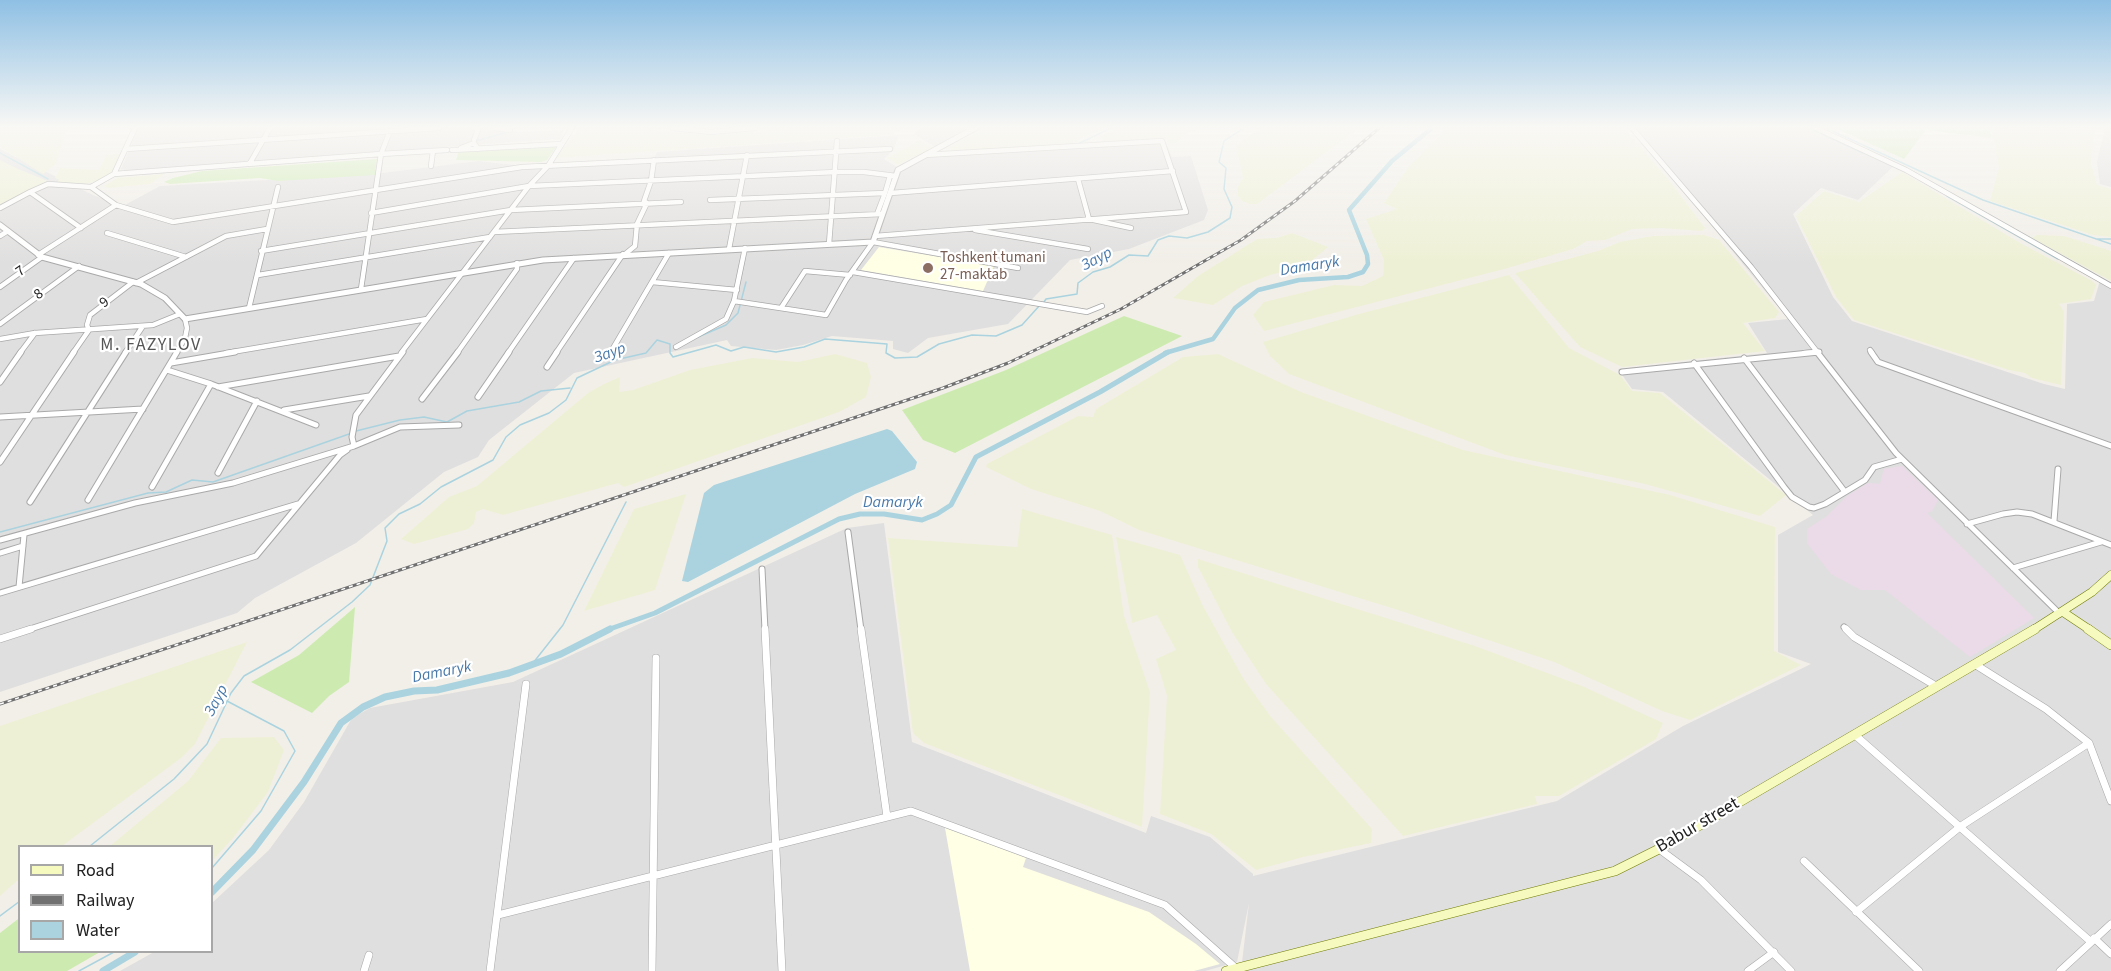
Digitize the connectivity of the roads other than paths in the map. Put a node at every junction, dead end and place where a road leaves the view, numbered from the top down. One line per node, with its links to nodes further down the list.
1 (123, 173): 15 (street)
2 (378, 173): 23 (street)
3 (483, 173): 23 (street)
4 (541, 173): 20 (street)
5 (652, 173): 19 (street)
6 (744, 173): 17 (street)
7 (812, 173): 17 (street)
8 (836, 173): 26 (street)
9 (877, 173): 16 (street)
10 (895, 173): 16 (street)
11 (1146, 173): 18 (street)
12 (1174, 173): 38 (street)
13 (1671, 173): 90 (street)
14 (1912, 173): 72 (street)
15 (114, 174): 21 (street)
16 (893, 176): 25 (street)
17 (743, 177): 19 (street); 27 (street)
18 (1078, 179): 25 (street); 38 (street)
19 (651, 181): 20 (street); 30 (street)
20 (529, 186): 34 (street); 35 (street)
21 (91, 187): 24 (street); 31 (street)
22 (278, 187): 32 (street)
23 (375, 191): 32 (street); 35 (street)
24 (30, 192): 33 (street); 42 (street)
25 (888, 193): 26 (street); 36 (street)
26 (833, 195): 27 (street); 37 (street)
27 (740, 198): 28 (street); 39 (street)
28 (710, 200)
29 (681, 202): 30 (street)
30 (647, 203): 34 (street); 40 (street)
31 (116, 206): 32 (street); 42 (street, 7)
32 (272, 206): 44 (street)
33 (0, 208)
34 (511, 210): 47 (street); 49 (street)
35 (371, 213): 49 (street)
36 (880, 214): 37 (street); 52 (street)
37 (830, 216): 39 (street); 53 (street)
38 (1089, 219): 43 (street); 45 (street)
39 (734, 222): 40 (street); 55 (street)
40 (637, 224): 47 (street); 59 (street)
41 (0, 225): 46 (street)
42 (81, 228): 60 (street, 7)
43 (1131, 228)
44 (267, 229): 57 (street); 61 (street, 9)
45 (965, 229): 52 (street); 56 (street)
46 (8, 231): 50 (street); 60 (street)
47 (494, 232): 51 (street)
48 (107, 233): 61 (street)
49 (367, 235): 57 (street); 62 (street)
50 (0, 236)
51 (490, 237): 62 (street); 67 (street)
52 (874, 239): 53 (street); 66 (street); 68 (street)
53 (829, 244): 54 (street)
54 (745, 248): 55 (street); 75 (street)
55 (729, 249): 58 (street)
56 (1088, 249)
57 (261, 251): 69 (street)
58 (669, 253): 59 (street); 71 (street)
59 (624, 255): 63 (street); 95 (street)
60 (40, 256): 65 (street); 73 (street, 7)
61 (186, 257): 70 (street, 9)
62 (364, 257): 69 (street); 74 (street)
63 (574, 258): 64 (street); 102 (street)
64 (517, 263): 67 (street); 103 (street)
65 (79, 266): 70 (street); 82 (street, 8)
66 (1018, 268)
67 (462, 273): 74 (street); 81 (street)
68 (851, 273): 77 (street); 79 (street); 79 (street)
69 (258, 275): 78 (street)
70 (134, 282): 80 (street); 84 (street, 9)
71 (652, 282): 75 (street); 88 (street)
72 (2111, 286)
73 (0, 287)
74 (361, 290): 78 (street)
75 (737, 290): 76 (street)
76 (734, 302): 79 (street); 87 (street)
77 (1102, 306)
78 (249, 308): 80 (street)
79 (781, 308)
80 (182, 316): 83 (street); 93 (street)
81 (428, 319): 91 (street); 93 (street)
82 (0, 324)
83 (144, 326): 84 (street); 107 (street)
84 (89, 330): 85 (street); 108 (street, 9)
85 (35, 333): 86 (street); 98 (street)
86 (0, 339)
87 (676, 346)
88 (612, 350)
89 (1870, 350): 113 (street)
90 (1819, 352): 92 (street); 114 (street)
91 (399, 356): 100 (street); 101 (street)
92 (1744, 358): 94 (street); 119 (street)
93 (171, 363): 96 (street)
94 (1694, 363): 97 (street); 119 (street)
95 (547, 367)
96 (166, 370): 99 (street); 105 (street)
97 (1622, 372)
98 (0, 382)
99 (210, 384): 100 (street); 118 (street)
100 (218, 387): 104 (street)
101 (369, 396): 106 (street); 112 (street)
102 (478, 398)
103 (422, 399)
104 (257, 401): 106 (street); 117 (street)
105 (143, 409): 107 (street); 120 (street)
106 (282, 410): 110 (street)
107 (86, 412): 108 (street); 121 (street)
108 (31, 416): 109 (street); 115 (street, 9)
109 (0, 417)
110 (316, 424)
111 (459, 425): 112 (street)
112 (354, 446): 122 (street); 126 (street)
113 (2111, 446)
114 (1902, 459): 119 (street); 124 (street)
115 (0, 462)
116 (2058, 469): 123 (street)
117 (218, 473)
118 (152, 487)
119 (1845, 492)
120 (88, 500)
121 (30, 502)
122 (300, 504): 135 (street); 139 (street)
123 (2054, 521): 124 (street); 128 (street)
124 (1967, 524): 132 (street)
125 (848, 532): 148 (street)
126 (24, 535): 127 (street); 130 (street)
127 (0, 540)
128 (2102, 541): 129 (street); 132 (street)
129 (2111, 545)
130 (23, 546): 131 (street); 135 (street)
131 (0, 553)
132 (2013, 568): 137 (street)
133 (762, 569): 150 (street)
134 (2111, 575): 137 (main road, Babur street)
135 (19, 587): 136 (street)
136 (0, 593)
137 (2062, 613): 140 (main road); 142 (main road, Babur street)
138 (1844, 627): 144 (street)
139 (0, 639)
140 (2111, 645)
141 (656, 658): 153 (street)
142 (1976, 665): 144 (main road, Babur street); 146 (street)
143 (526, 684): 155 (street)
144 (1937, 687): 145 (main road, Babur street)
145 (1855, 735): 149 (street); 151 (main road, Babur street)
146 (2089, 743): 147 (street); 149 (street)
147 (2111, 801)
148 (887, 817): 150 (street); 161 (street)
149 (1961, 826): 154 (street); 157 (street)
150 (775, 845): 153 (street); 165 (street)
151 (1659, 849): 158 (street); 161 (main road, Babur street)
152 (1804, 861): 154 (street)
153 (654, 877): 155 (street); 164 (street)
154 (1856, 912): 169 (street)
155 (498, 915): 163 (street)
156 (2111, 924): 157 (street)
157 (2092, 940): 159 (street); 170 (street)
158 (1774, 952): 167 (street); 168 (street)
159 (2111, 954)
160 (369, 955): 162 (street)
161 (1238, 969): 166 (main road, Babur street)
162 (364, 971)
163 (490, 971)
164 (652, 971)
165 (782, 971)
166 (1226, 971)
167 (1748, 971)
168 (1791, 971)
169 (1919, 971)
170 (2060, 971)

